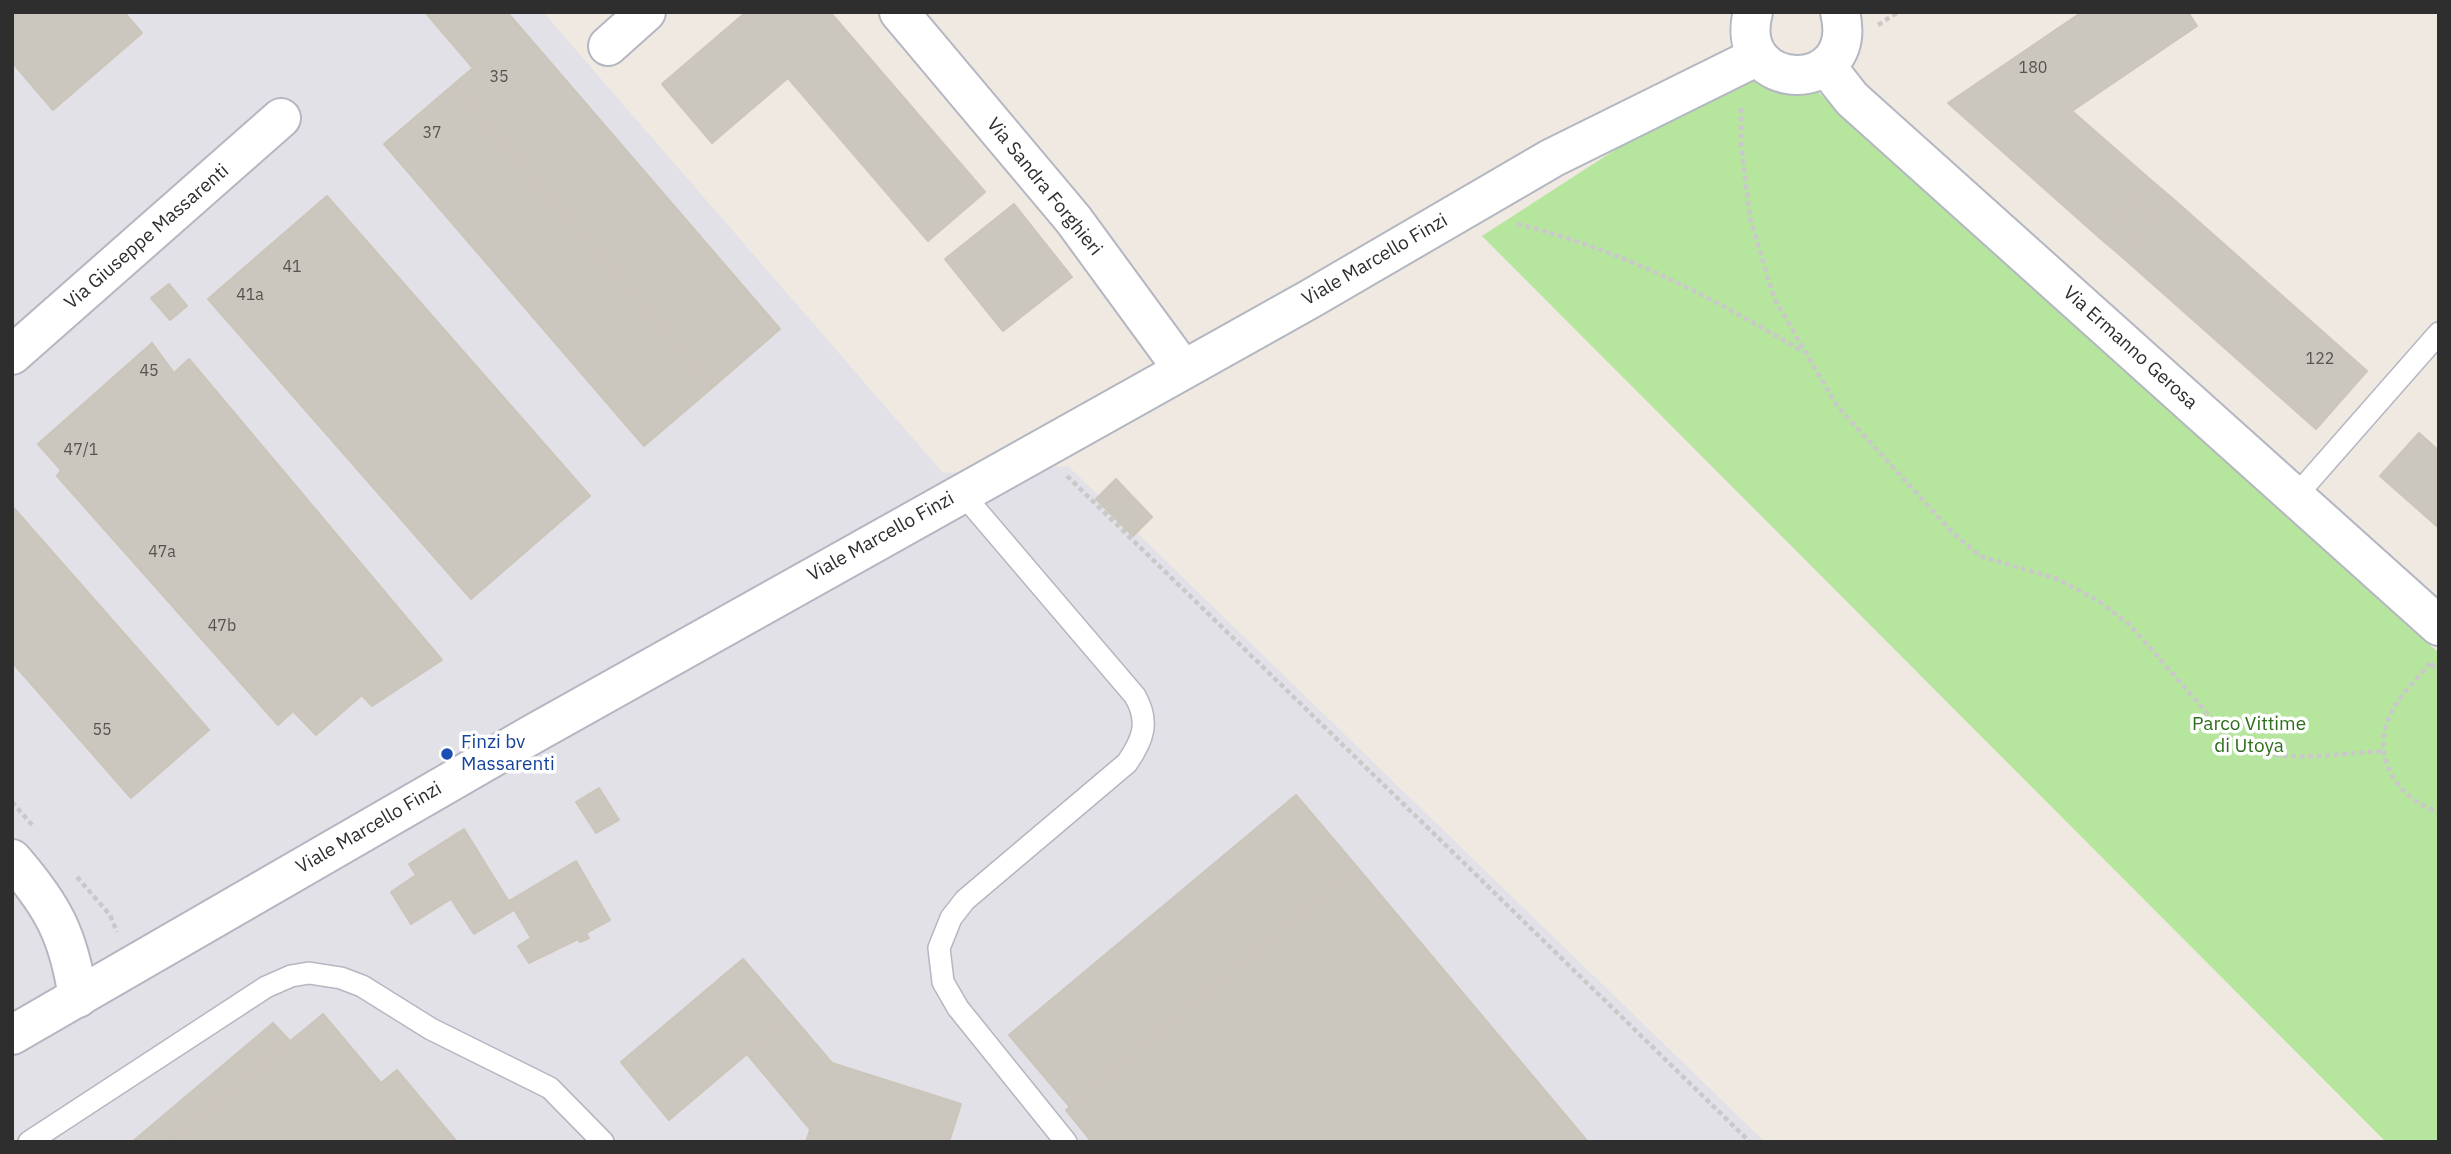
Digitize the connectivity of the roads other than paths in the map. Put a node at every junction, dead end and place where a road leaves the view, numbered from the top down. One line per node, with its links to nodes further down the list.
1 (646, 12): 5 (street)
2 (900, 12): 11 (street, Via Sandra Forghieri)
3 (1754, 12): 6 (street)
4 (1840, 12): 7 (street)
5 (608, 46)
6 (1758, 56): 7 (street); 11 (street, Viale Marcello Finzi)
7 (1826, 66): 13 (street, Via Ermanno Gerosa)
8 (281, 118): 10 (street, Via Giuseppe Massarenti)
9 (2439, 333): 13 (lane)
10 (12, 355)
11 (1182, 368): 12 (street, Viale Marcello Finzi)
12 (961, 492): 16 (street, Viale Marcello Finzi); 20 (lane)
13 (2295, 497): 14 (street, Via Ermanno Gerosa)
14 (2429, 640)
15 (12, 859): 16 (street)
16 (78, 998): 17 (street, Viale Marcello Finzi)
17 (12, 1035)
18 (29, 1142): 19 (lane)
19 (603, 1142)
20 (1066, 1142)

